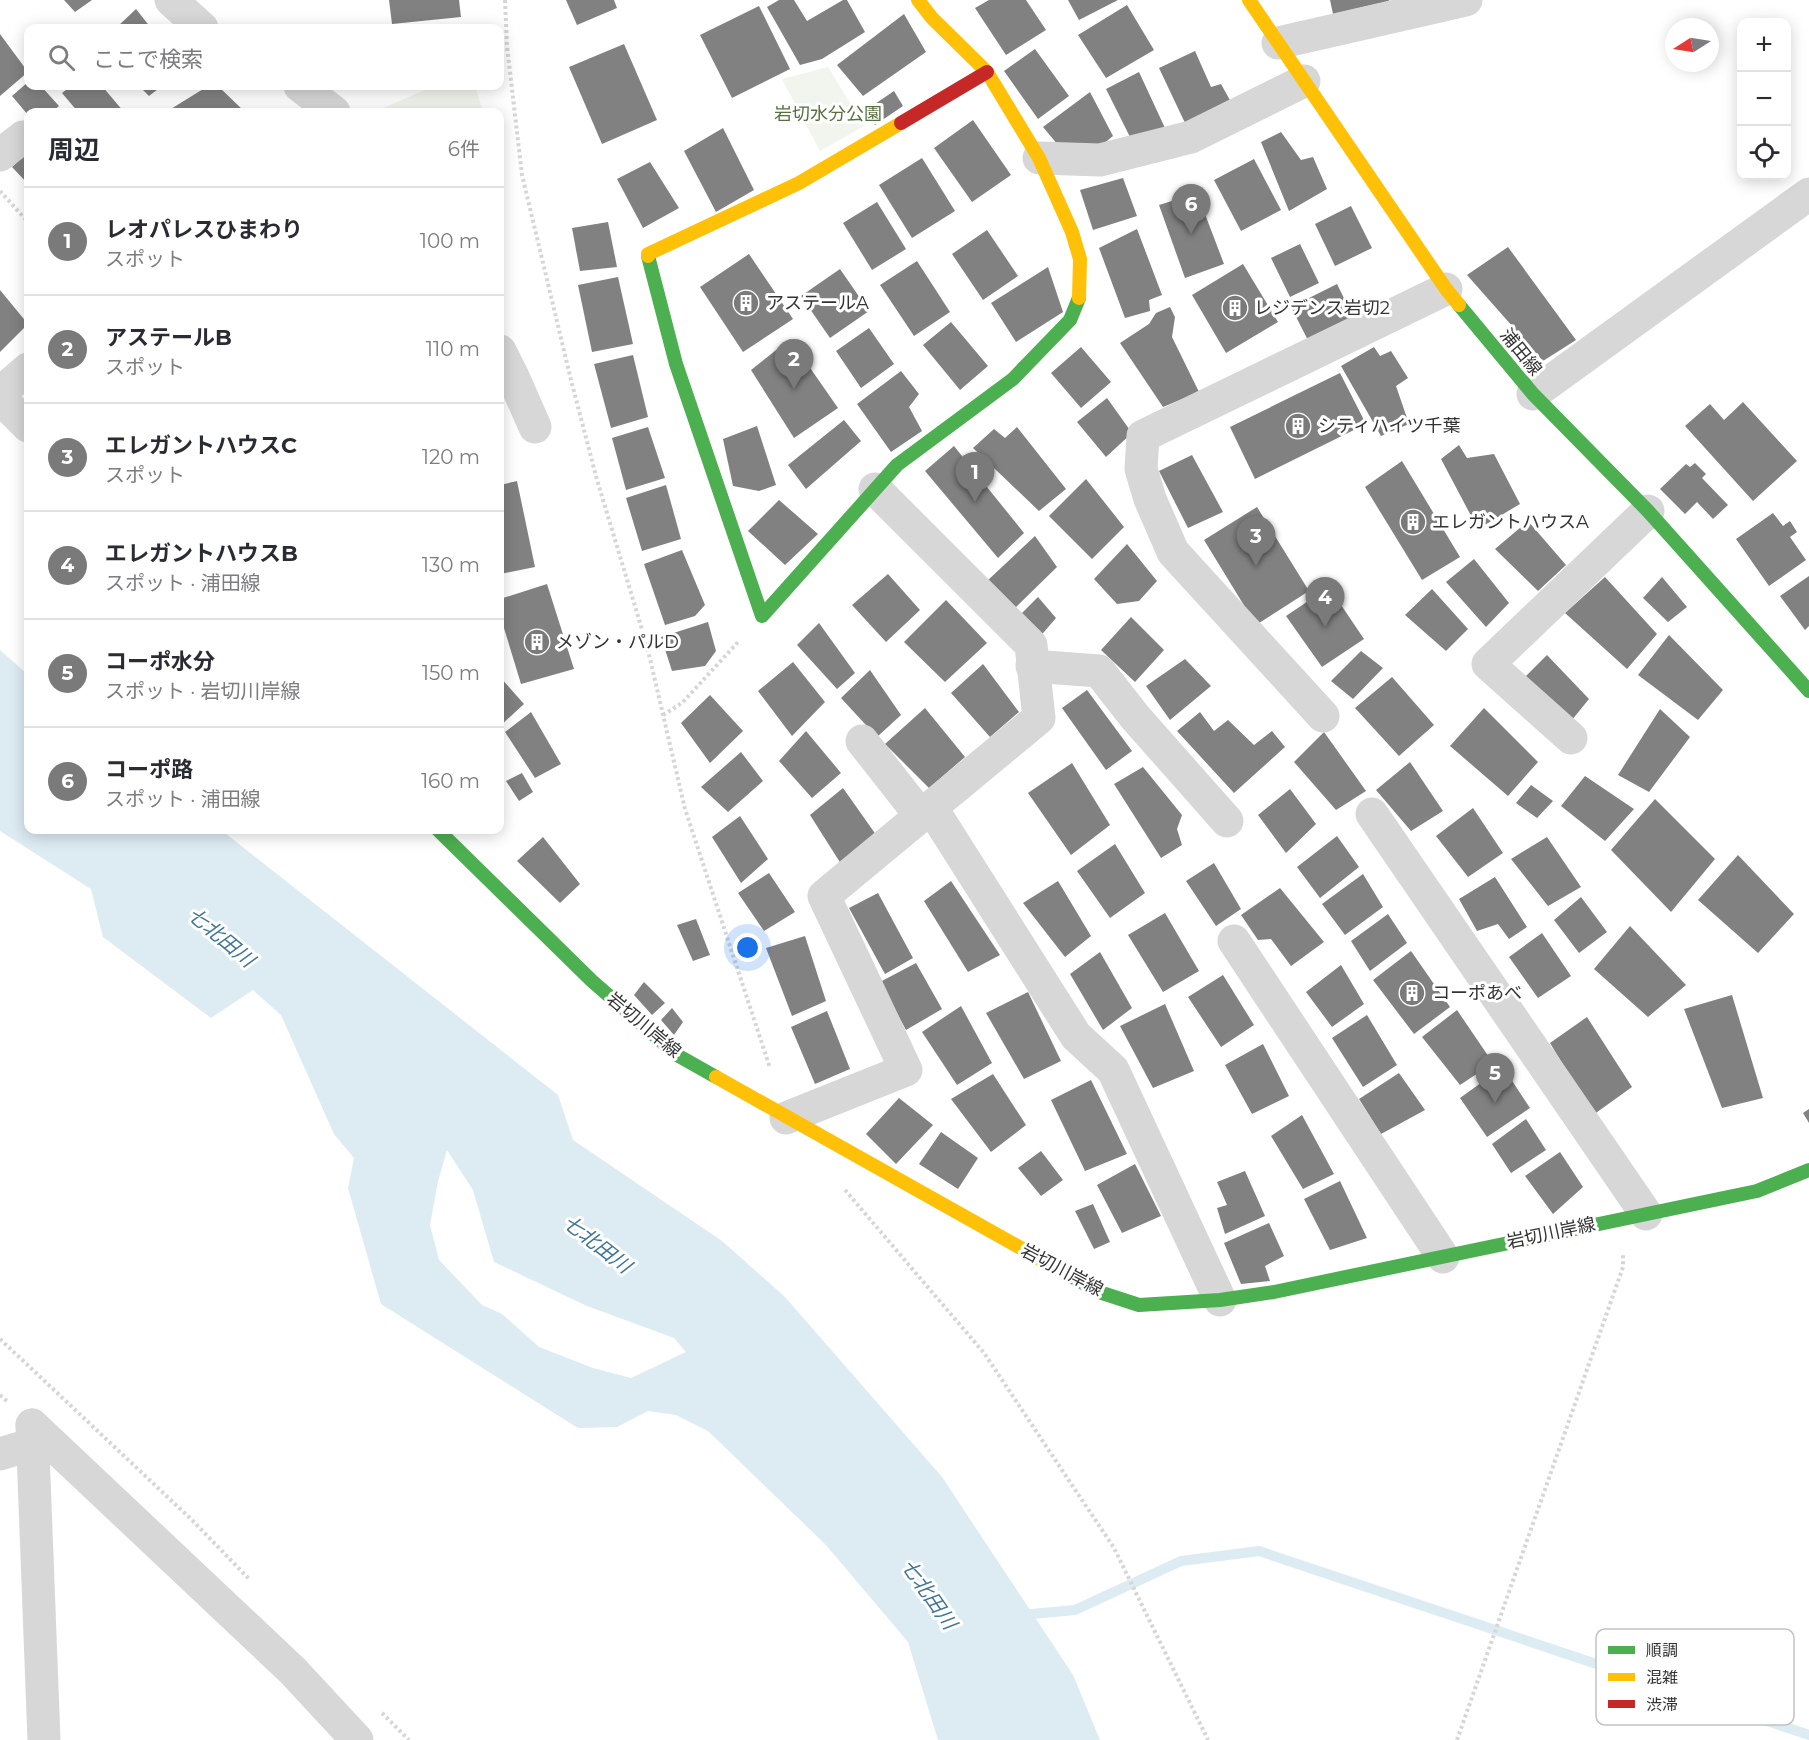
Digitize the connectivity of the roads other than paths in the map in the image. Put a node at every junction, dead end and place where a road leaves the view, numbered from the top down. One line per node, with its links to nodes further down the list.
1 (171, 0): 5 (street)
2 (918, 0): 7 (street)
3 (1249, 0): 6 (street, 浦田線)
4 (1466, 0): 6 (street)
5 (198, 24)
6 (1278, 43): 8 (street, 浦田線)
7 (987, 72): 11 (street); 21 (street)
8 (1304, 81): 11 (street); 13 (street, 浦田線)
9 (305, 90): 10 (street)
10 (329, 108)
11 (1040, 158): 21 (street)
12 (1809, 194): 17 (street)
13 (1446, 288): 17 (street, 浦田線); 25 (street)
14 (504, 360): 20 (street)
15 (24, 372): 16 (street)
16 (0, 393)
17 (1533, 394): 22 (street, 浦田線)
18 (0, 398): 19 (street)
19 (24, 422)
20 (535, 427)
21 (875, 489): 23 (street)
22 (1648, 512): 24 (street, 浦田線); 26 (street)
23 (1032, 666): 28 (street); 30 (street)
24 (1809, 691)
25 (1323, 716)
26 (1571, 738)
27 (862, 741): 28 (street)
28 (926, 812): 33 (street); 37 (street)
29 (1372, 814): 35 (street)
30 (1227, 821)
31 (442, 834): 33 (street, 岩切川岸線)
32 (1234, 941): 36 (street)
33 (786, 1118): 37 (street, 岩切川岸線)
34 (1809, 1170): 35 (street, 岩切川岸線)
35 (1636, 1216): 36 (street, 岩切川岸線)
36 (1443, 1257): 37 (street, 岩切川岸線)
37 (1220, 1300)
38 (33, 1444): 39 (street); 40 (street); 41 (street)
39 (0, 1454)
40 (44, 1740)
41 (357, 1740)

